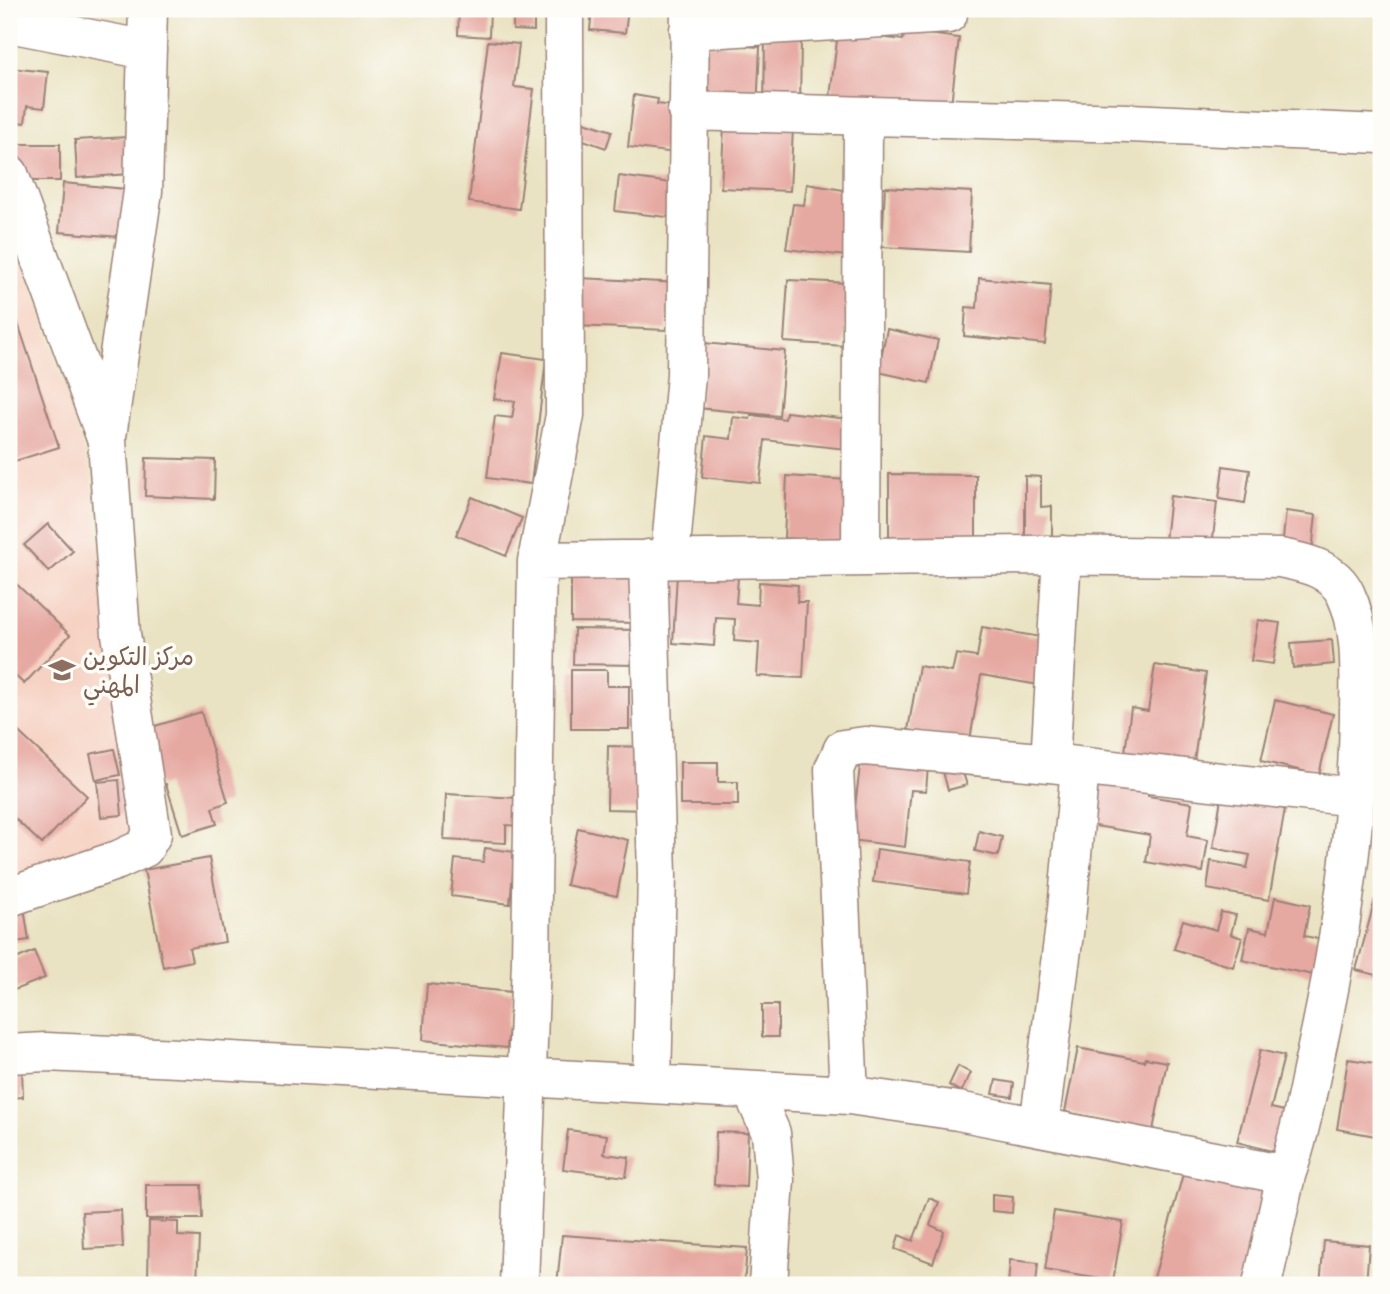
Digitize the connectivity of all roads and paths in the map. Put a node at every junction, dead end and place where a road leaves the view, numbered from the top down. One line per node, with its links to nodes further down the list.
1 (148, 9): 6 (street)
2 (564, 9): 15 (street)
3 (948, 14): 4 (street)
4 (690, 19): 7 (street)
5 (9, 23): 6 (street)
6 (147, 50): 11 (street)
7 (687, 111): 8 (street); 14 (street)
8 (863, 117): 9 (street); 13 (street)
9 (1381, 134)
10 (9, 174): 11 (street)
11 (107, 441): 18 (street)
12 (1062, 555): 13 (street); 16 (street); 17 (street)
13 (862, 557): 14 (street)
14 (659, 559): 15 (street); 21 (street)
15 (537, 561): 20 (street)
16 (1065, 765): 17 (street); 23 (street); 24 (street)
17 (1355, 797): 25 (street)
18 (9, 897)
19 (9, 1054): 20 (street)
20 (525, 1076): 21 (street); 26 (street)
21 (652, 1083): 22 (street)
22 (752, 1090): 23 (street); 27 (street)
23 (849, 1095): 24 (street)
24 (1039, 1126): 25 (street)
25 (1286, 1175): 28 (street)
26 (519, 1285)
27 (768, 1285)
28 (1262, 1285)

